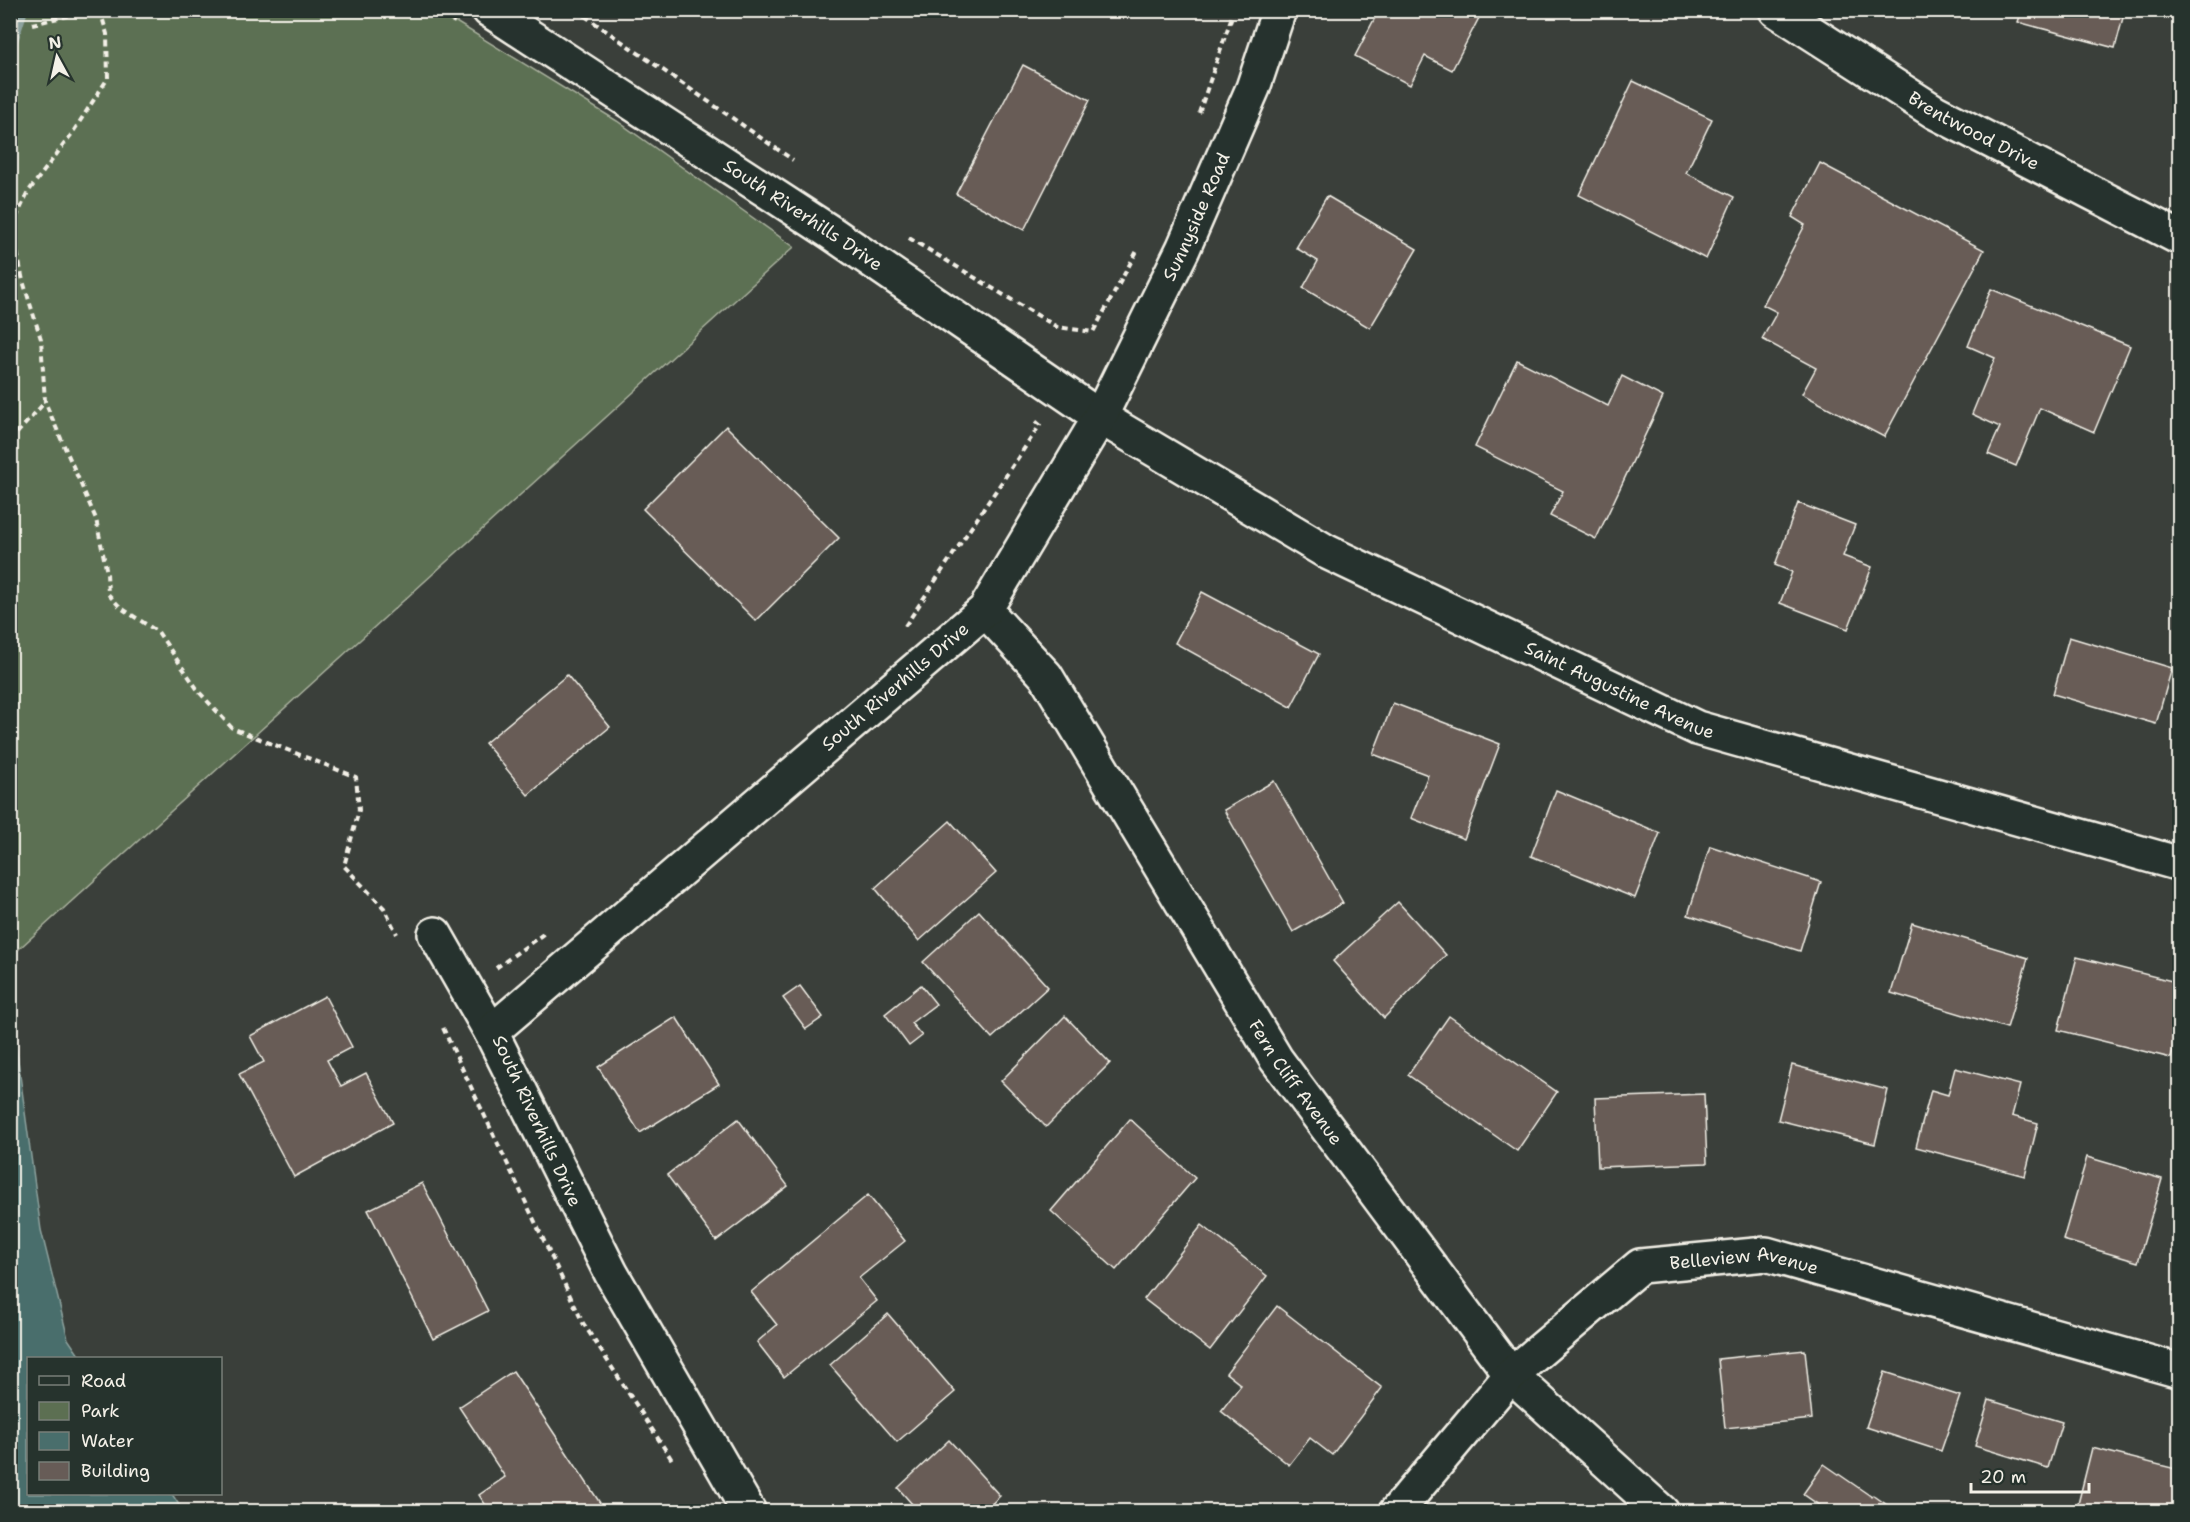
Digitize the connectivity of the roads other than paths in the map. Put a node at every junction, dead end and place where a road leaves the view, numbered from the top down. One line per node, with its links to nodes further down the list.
1 (489, 10): 5 (street, South Riverhills Drive)
2 (1279, 10): 5 (street, Sunnyside Road)
3 (1776, 10): 4 (street, Brentwood Drive)
4 (2180, 238)
5 (1100, 417): 6 (street, South Riverhills Drive); 7 (street, Saint Augustine Avenue)
6 (985, 610): 9 (street, South Riverhills Drive); 11 (street, Fern Cliff Avenue)
7 (2180, 864)
8 (435, 934): 9 (street)
9 (491, 1032): 12 (street, South Riverhills Drive)
10 (2180, 1371): 11 (street, Belleview Avenue)
11 (1511, 1376): 13 (street, Belleview Avenue); 14 (street, Fern Cliff Avenue)
12 (749, 1512)
13 (1396, 1512)
14 (1662, 1512)

